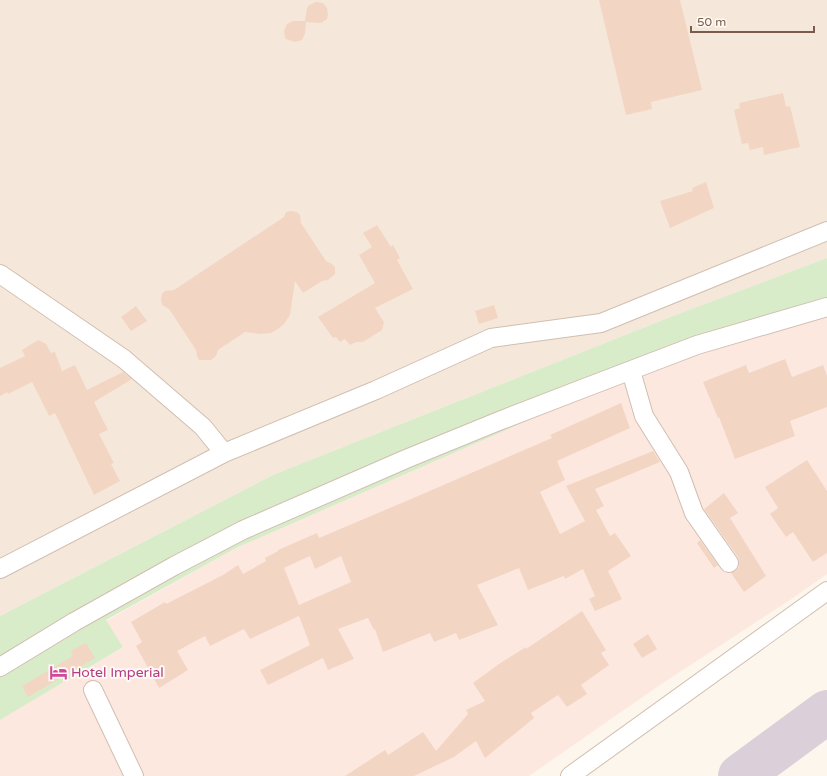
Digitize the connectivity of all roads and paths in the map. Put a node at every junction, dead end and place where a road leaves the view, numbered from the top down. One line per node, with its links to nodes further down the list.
1 (827, 231): 5 (street)
2 (0, 274): 5 (street)
3 (827, 307): 4 (street)
4 (631, 371): 6 (street); 9 (street)
5 (224, 452): 7 (street)
6 (729, 563)
7 (0, 569)
8 (827, 591): 12 (street)
9 (0, 667)
10 (93, 690): 11 (street)
11 (134, 776)
12 (570, 776)

